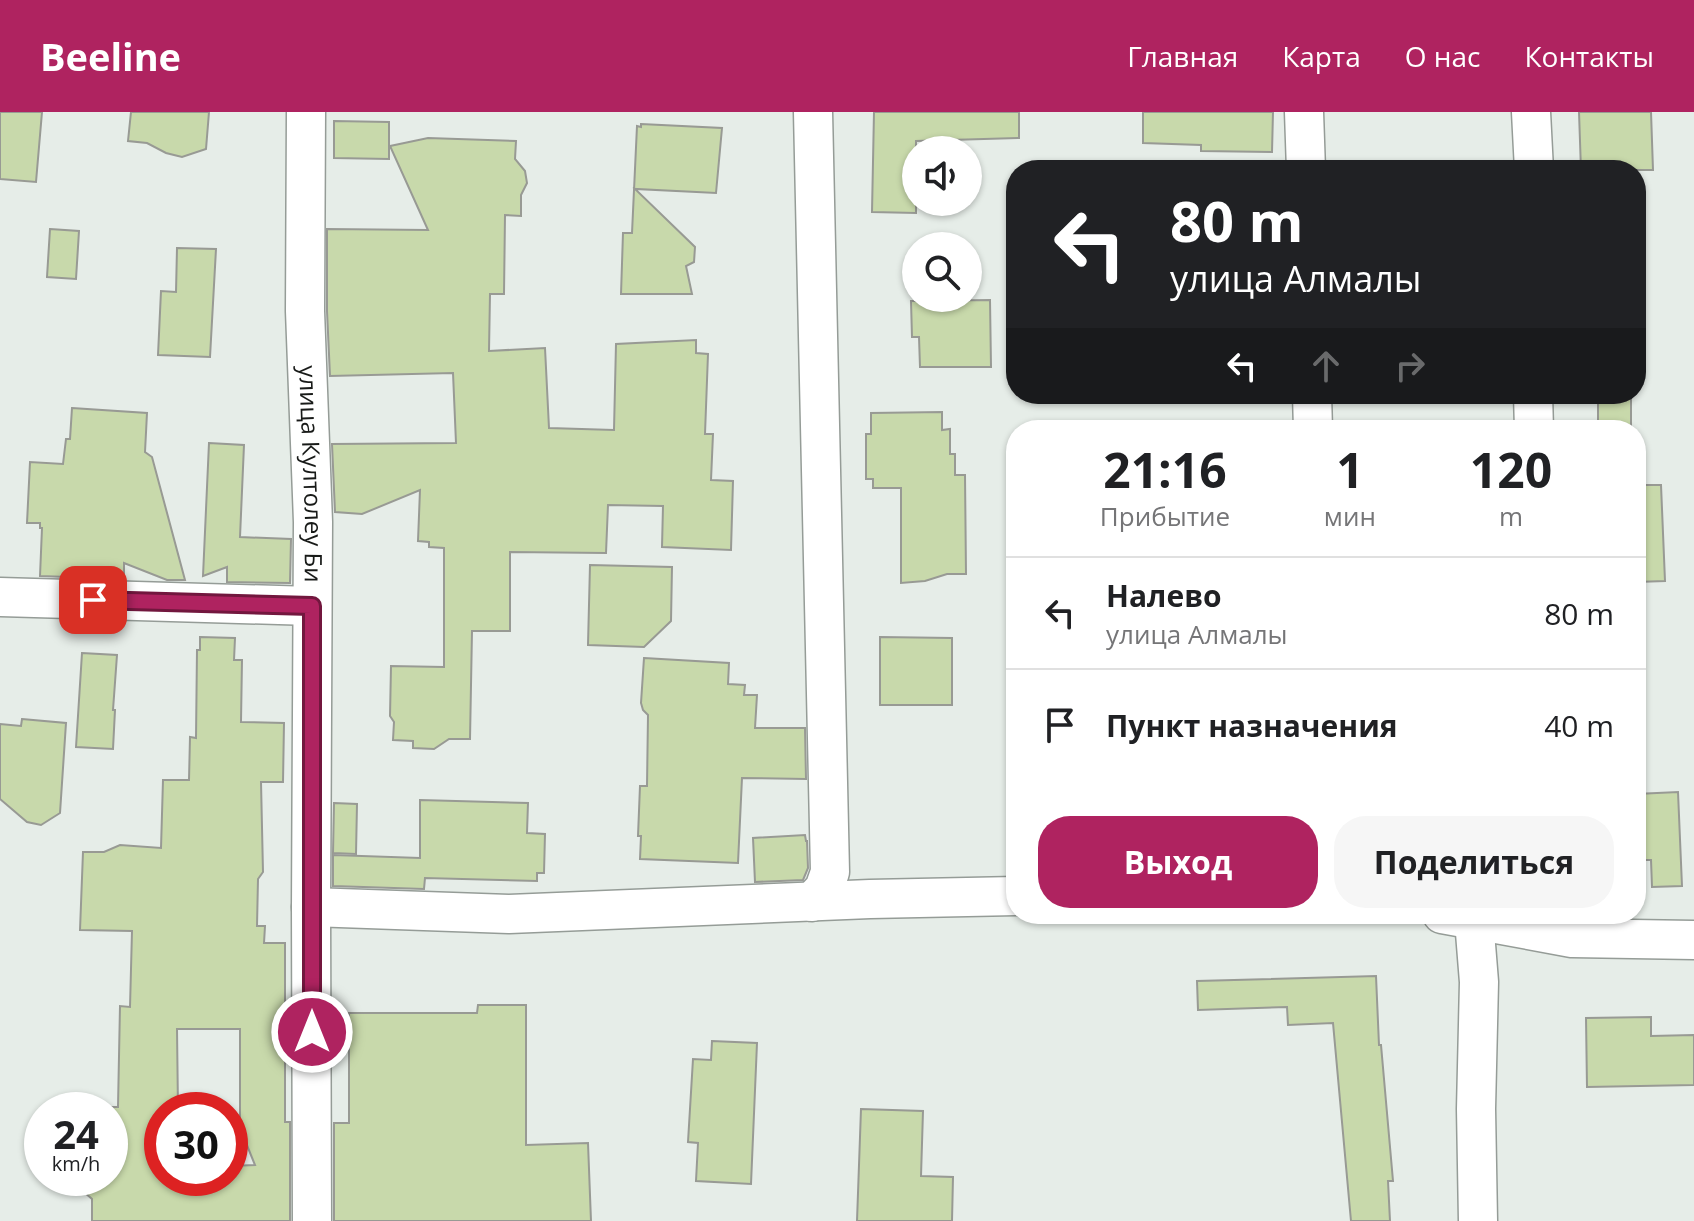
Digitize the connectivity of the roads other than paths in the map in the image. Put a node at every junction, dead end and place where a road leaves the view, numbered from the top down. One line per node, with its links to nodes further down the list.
1 (306, 112): 8 (street, улица Култолеу Би)
2 (813, 112): 10 (street)
3 (1304, 112): 5 (street)
4 (1531, 112): 6 (street)
5 (1306, 160)
6 (1533, 160)
7 (0, 597): 8 (street)
8 (312, 606): 11 (street, улица Култолеу Би)
9 (1006, 896): 10 (street)
10 (812, 902): 11 (street)
11 (311, 907): 16 (street, улица Култолеу Би)
12 (1460, 924): 17 (street)
13 (1546, 924): 14 (street)
14 (1571, 926): 15 (street)
15 (1694, 940)
16 (312, 1221)
17 (1478, 1221)

